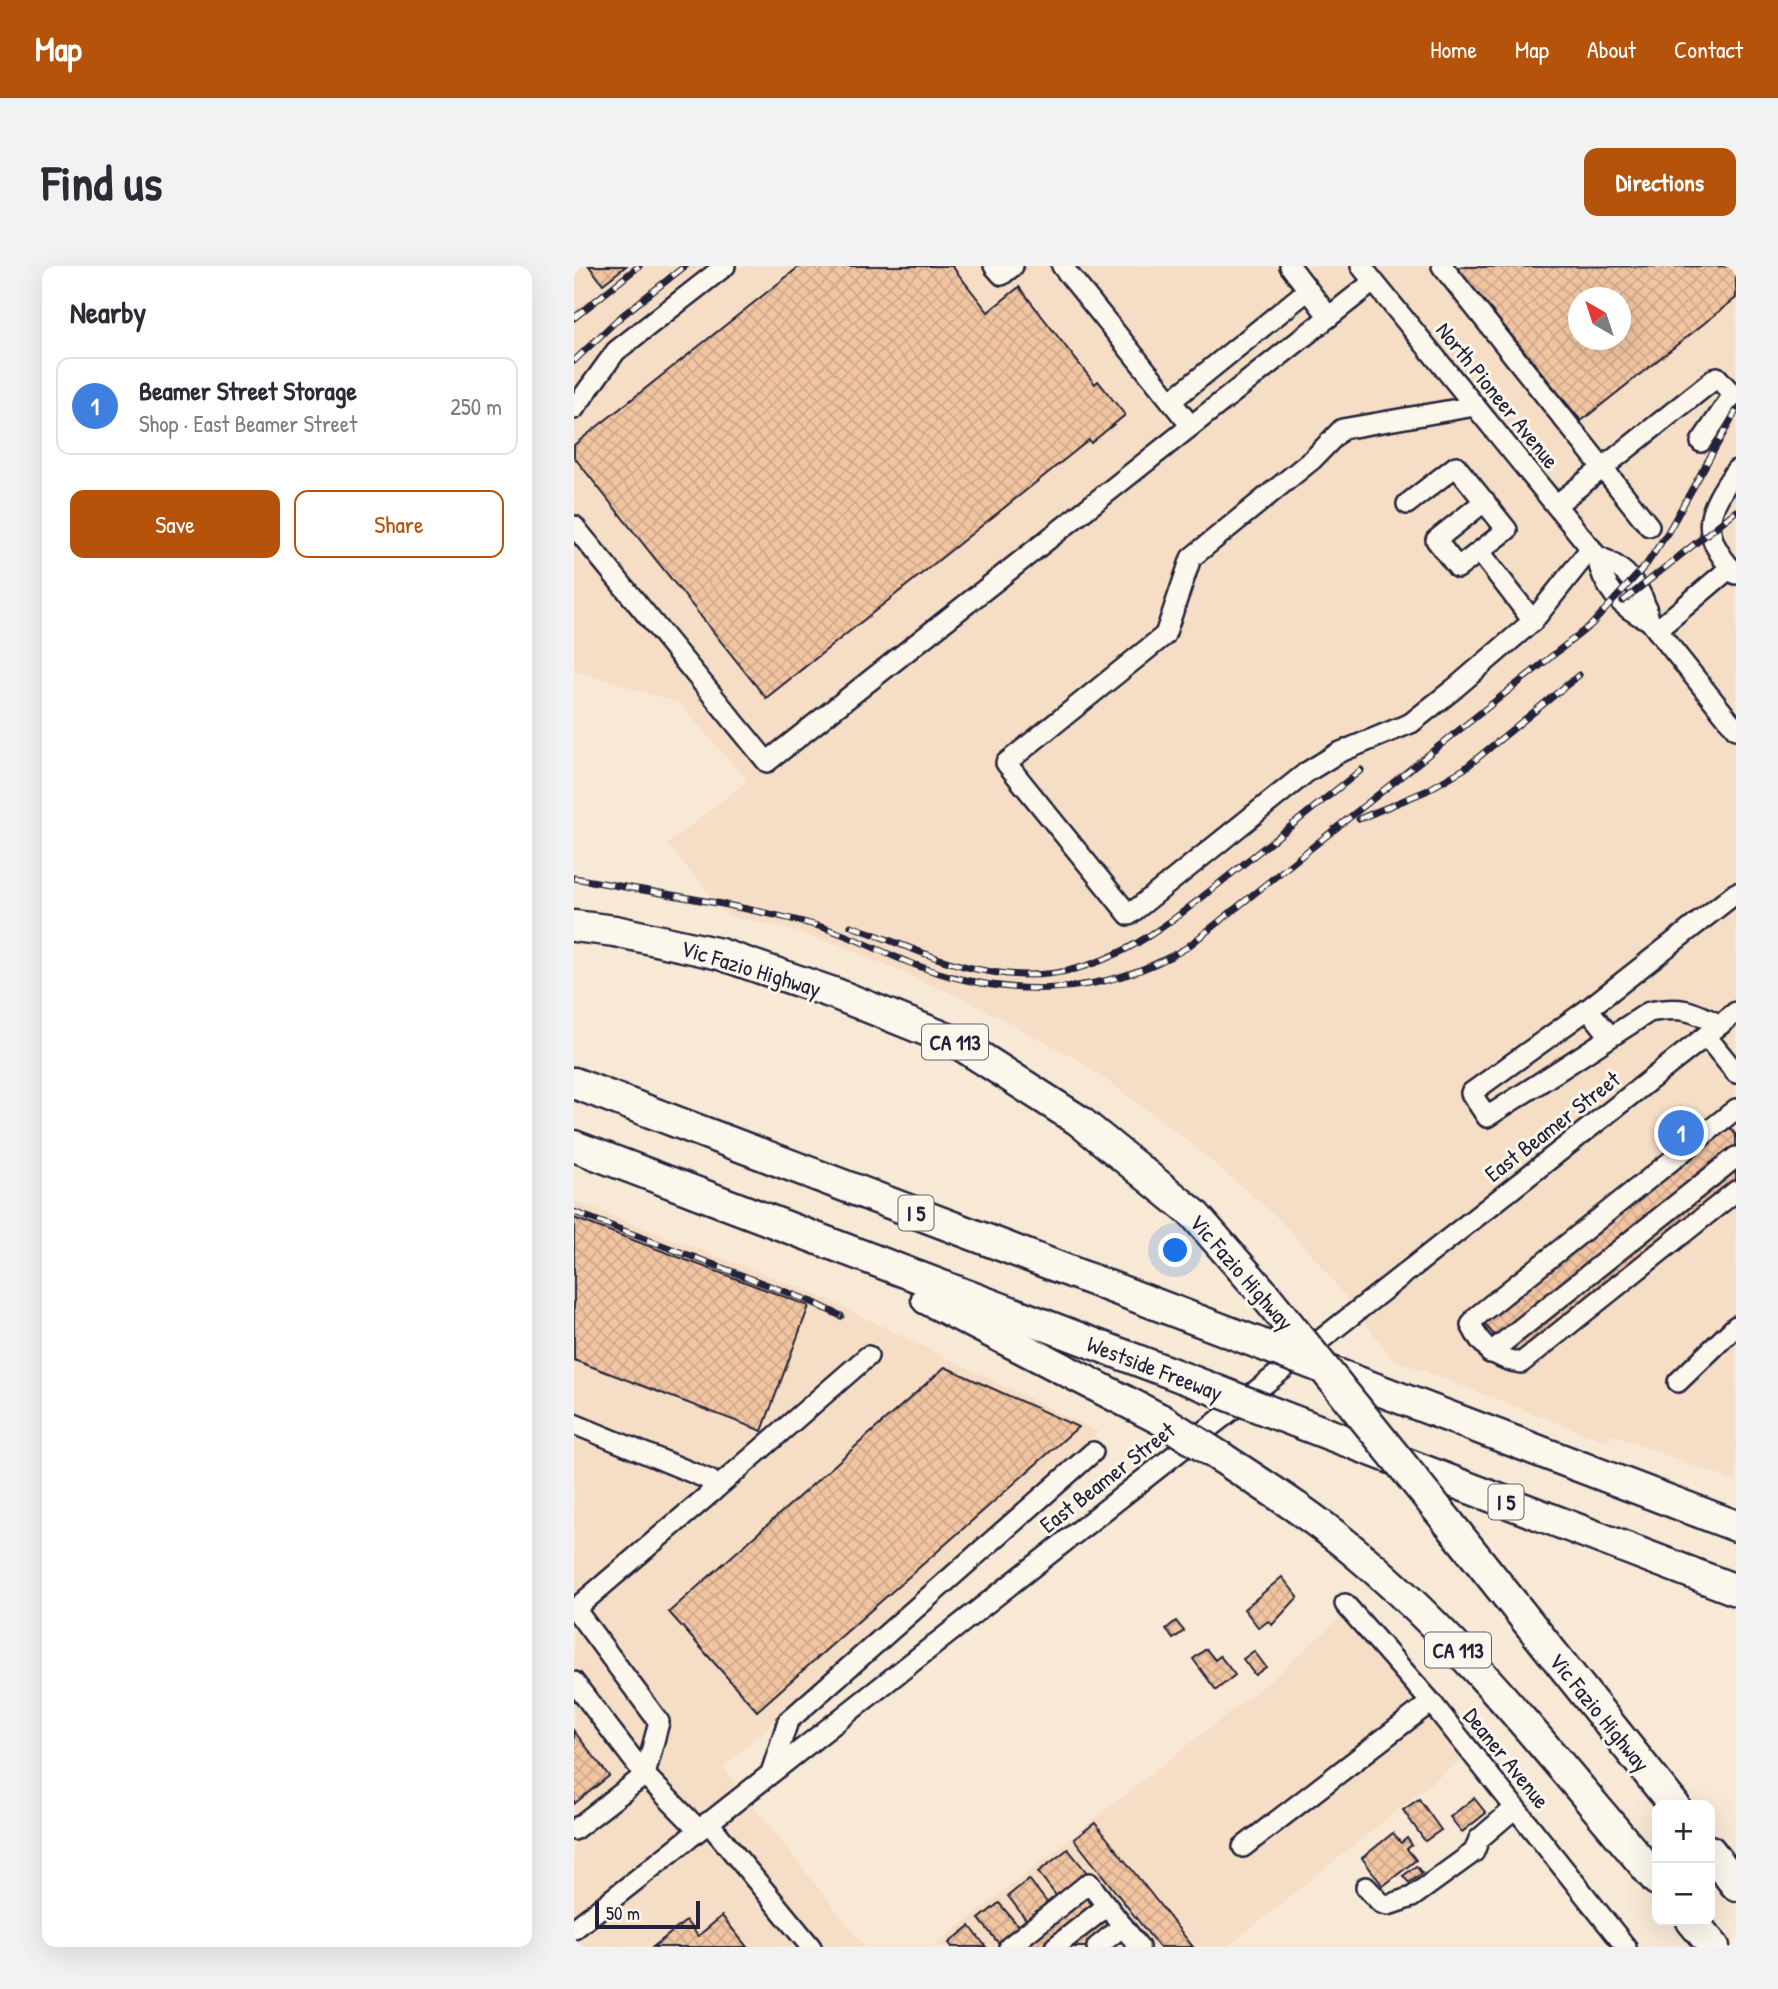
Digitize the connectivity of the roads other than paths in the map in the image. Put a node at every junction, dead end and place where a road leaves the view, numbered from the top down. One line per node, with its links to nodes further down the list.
1 (725, 266): 13 (street)
2 (994, 266): 3 (street)
3 (1013, 266)
4 (1062, 266): 11 (street)
5 (1290, 266): 9 (street)
6 (1360, 266): 8 (street, North Pioneer Avenue)
7 (1442, 266): 16 (street)
8 (1373, 282): 10 (street); 12 (street, North Pioneer Avenue)
9 (1308, 290): 10 (street); 11 (street)
10 (1329, 317): 14 (street)
11 (1171, 401): 14 (street)
12 (1475, 406): 20 (street, North Pioneer Avenue); 26 (street)
13 (574, 409)
14 (1191, 426): 21 (street)
15 (1701, 442): 16 (street)
16 (1603, 468): 20 (street); 22 (street)
17 (1736, 470): 25 (street)
18 (1485, 501): 19 (street); 23 (street); 23 (street)
19 (1408, 504)
20 (1556, 505): 24 (street, North Pioneer Avenue)
21 (574, 526)
22 (1649, 526)
23 (1480, 552): 26 (street)
24 (1594, 552): 26 (street); 27 (street, North Pioneer Avenue)
25 (1733, 571): 27 (street)
26 (1533, 621)
27 (1653, 625): 28 (street, North Pioneer Avenue)
28 (1736, 729)
29 (1736, 893): 31 (street)
30 (574, 926): 57 (highway, Vic Fazio Highway / CA 113, bridge)
31 (1588, 1009): 34 (street); 34 (street)
32 (1736, 1012): 33 (street, East Beamer Street)
33 (1713, 1030): 34 (street); 35 (street); 55 (street, East Beamer Street)
34 (1610, 1037)
35 (1736, 1073)
36 (574, 1083): 49 (highway, I 5, bridge)
37 (1734, 1115): 43 (street)
38 (574, 1146): 41 (highway, Westside Freeway / I 5)
39 (1736, 1157): 43 (street)
40 (1736, 1191): 43 (street)
41 (786, 1227): 50 (highway, Westside Freeway / I 5, bridge); 63 (highway, CA 113, bridge)
42 (1736, 1326): 45 (street)
43 (1490, 1353)
44 (868, 1356): 48 (street)
45 (1678, 1382)
46 (574, 1424): 48 (street)
47 (1093, 1452): 55 (street)
48 (712, 1492): 52 (street)
49 (1736, 1526)
50 (1736, 1590)
51 (1345, 1604): 54 (street, Deaner Avenue)
52 (575, 1608): 56 (street)
53 (574, 1682): 56 (street)
54 (1431, 1702): 58 (street, Deaner Avenue); 61 (street)
55 (771, 1773): 59 (street, East Beamer Street)
56 (645, 1775): 59 (street); 60 (street)
57 (1670, 1800)
58 (1515, 1808): 65 (street); 75 (street, Deaner Avenue)
59 (703, 1826): 69 (street, East Beamer Street); 70 (street)
60 (574, 1830)
61 (1243, 1847)
62 (1715, 1858): 64 (highway)
63 (1652, 1874)
64 (1736, 1885)
65 (1367, 1887)
66 (1107, 1906): 67 (street); 71 (street); 72 (street)
67 (1123, 1926): 73 (street); 74 (street)
68 (1696, 1926): 76 (highway)
69 (574, 1929)
70 (811, 1947)
71 (1009, 1947)
72 (1055, 1947)
73 (1097, 1947)
74 (1139, 1947)
75 (1626, 1947)
76 (1714, 1947)

